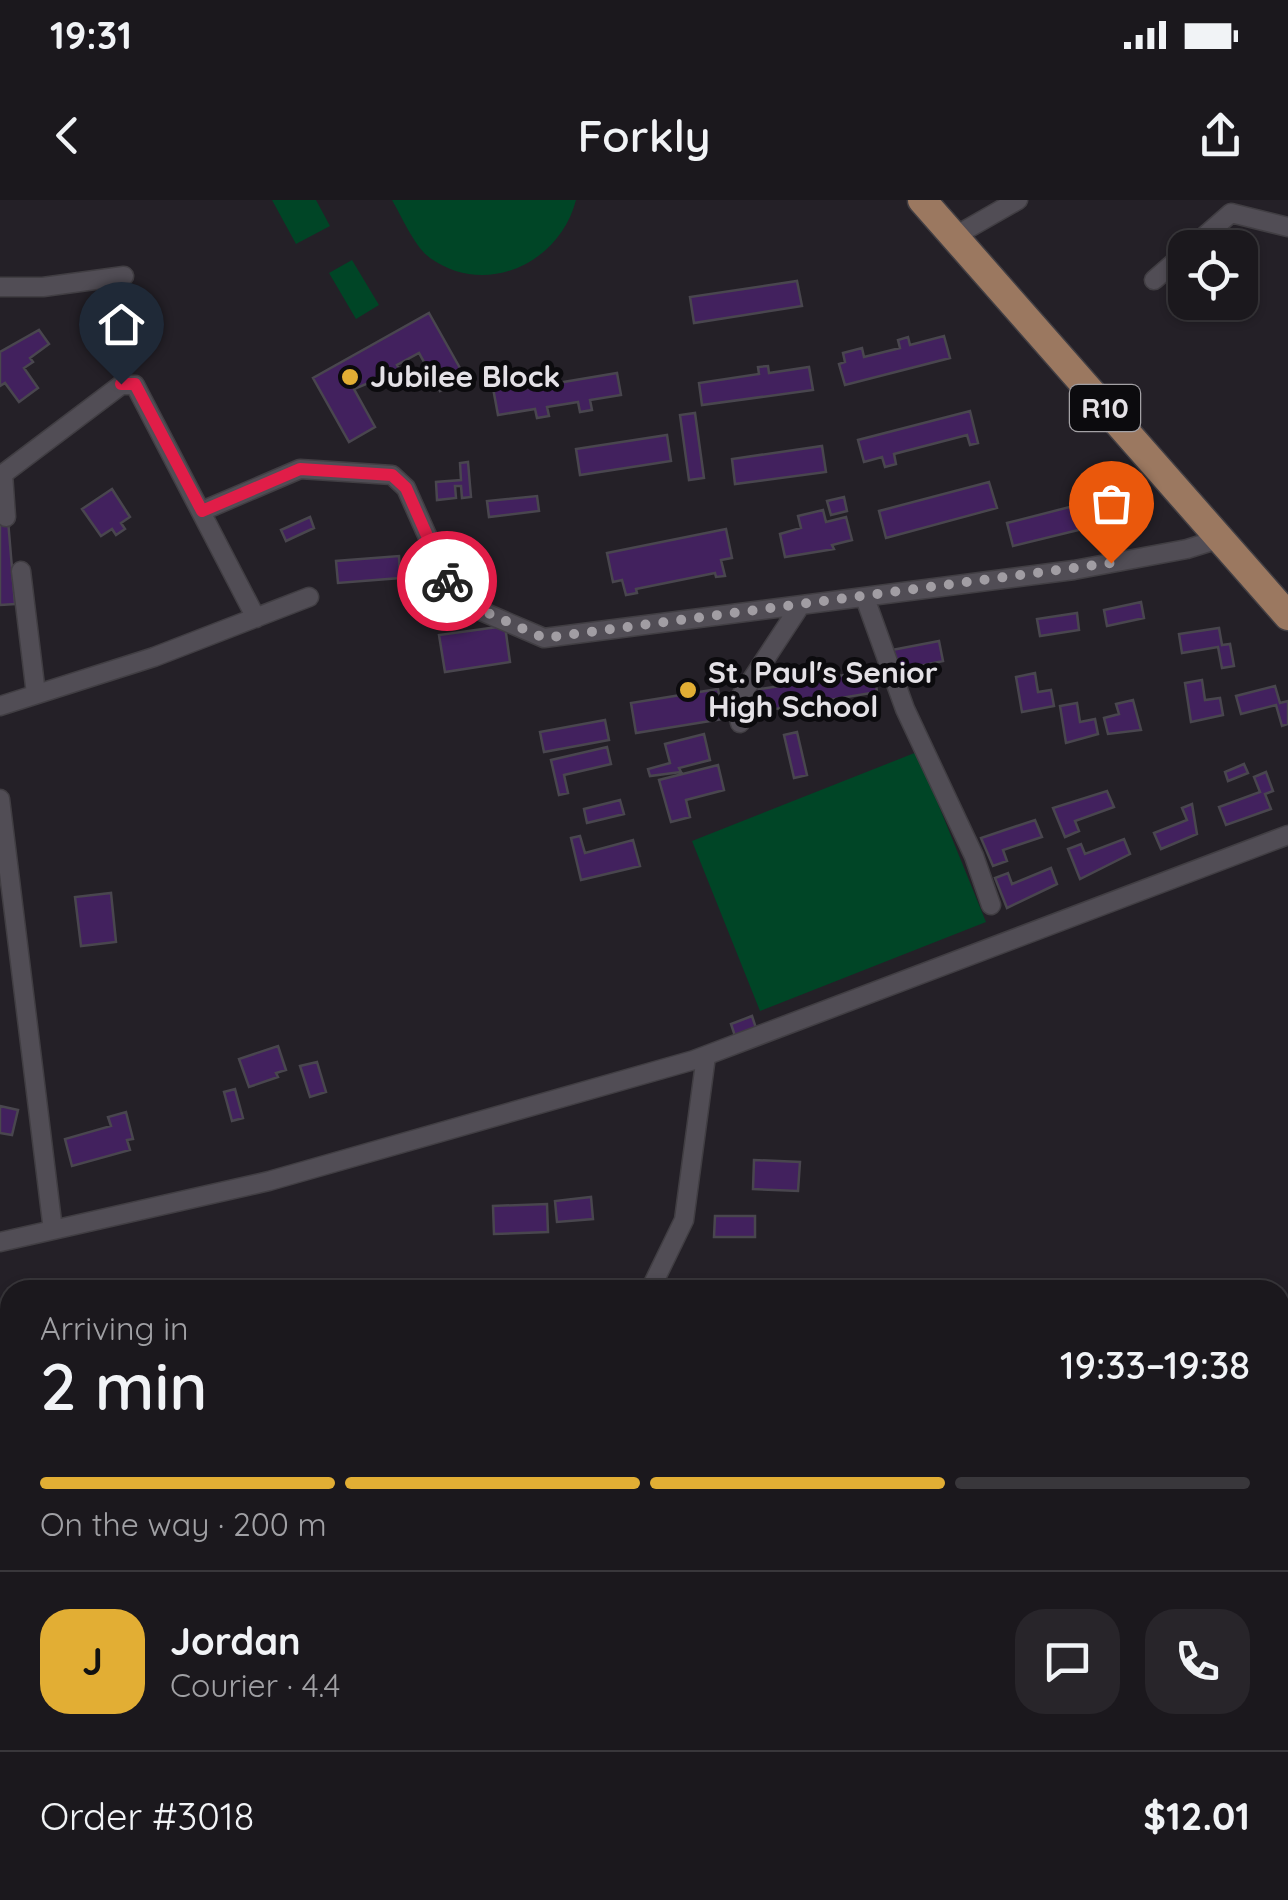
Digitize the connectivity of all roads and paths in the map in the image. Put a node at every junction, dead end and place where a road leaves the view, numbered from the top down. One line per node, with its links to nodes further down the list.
1 (922, 200): 5 (main road, R10)
2 (1018, 200): 5 (street)
3 (1288, 227): 4 (street)
4 (1211, 230)
5 (954, 236): 12 (main road, R10)
6 (1168, 268): 8 (street)
7 (124, 276): 9 (street)
8 (1154, 280)
9 (0, 287)
10 (202, 511): 11 (street); 16 (street); 18 (street)
11 (6, 517)
12 (1219, 539): 15 (street); 17 (main road, R10)
13 (21, 571): 19 (street)
14 (308, 597): 18 (street)
15 (866, 598): 16 (street); 24 (street)
16 (800, 606): 21 (street)
17 (1288, 616)
18 (256, 618): 19 (street)
19 (36, 694): 20 (street)
20 (0, 706)
21 (740, 723)
22 (0, 800): 26 (street)
23 (1288, 835): 25 (street)
24 (990, 904)
25 (706, 1056): 26 (street); 28 (street)
26 (53, 1230): 27 (street)
27 (0, 1242)
28 (655, 1280)

